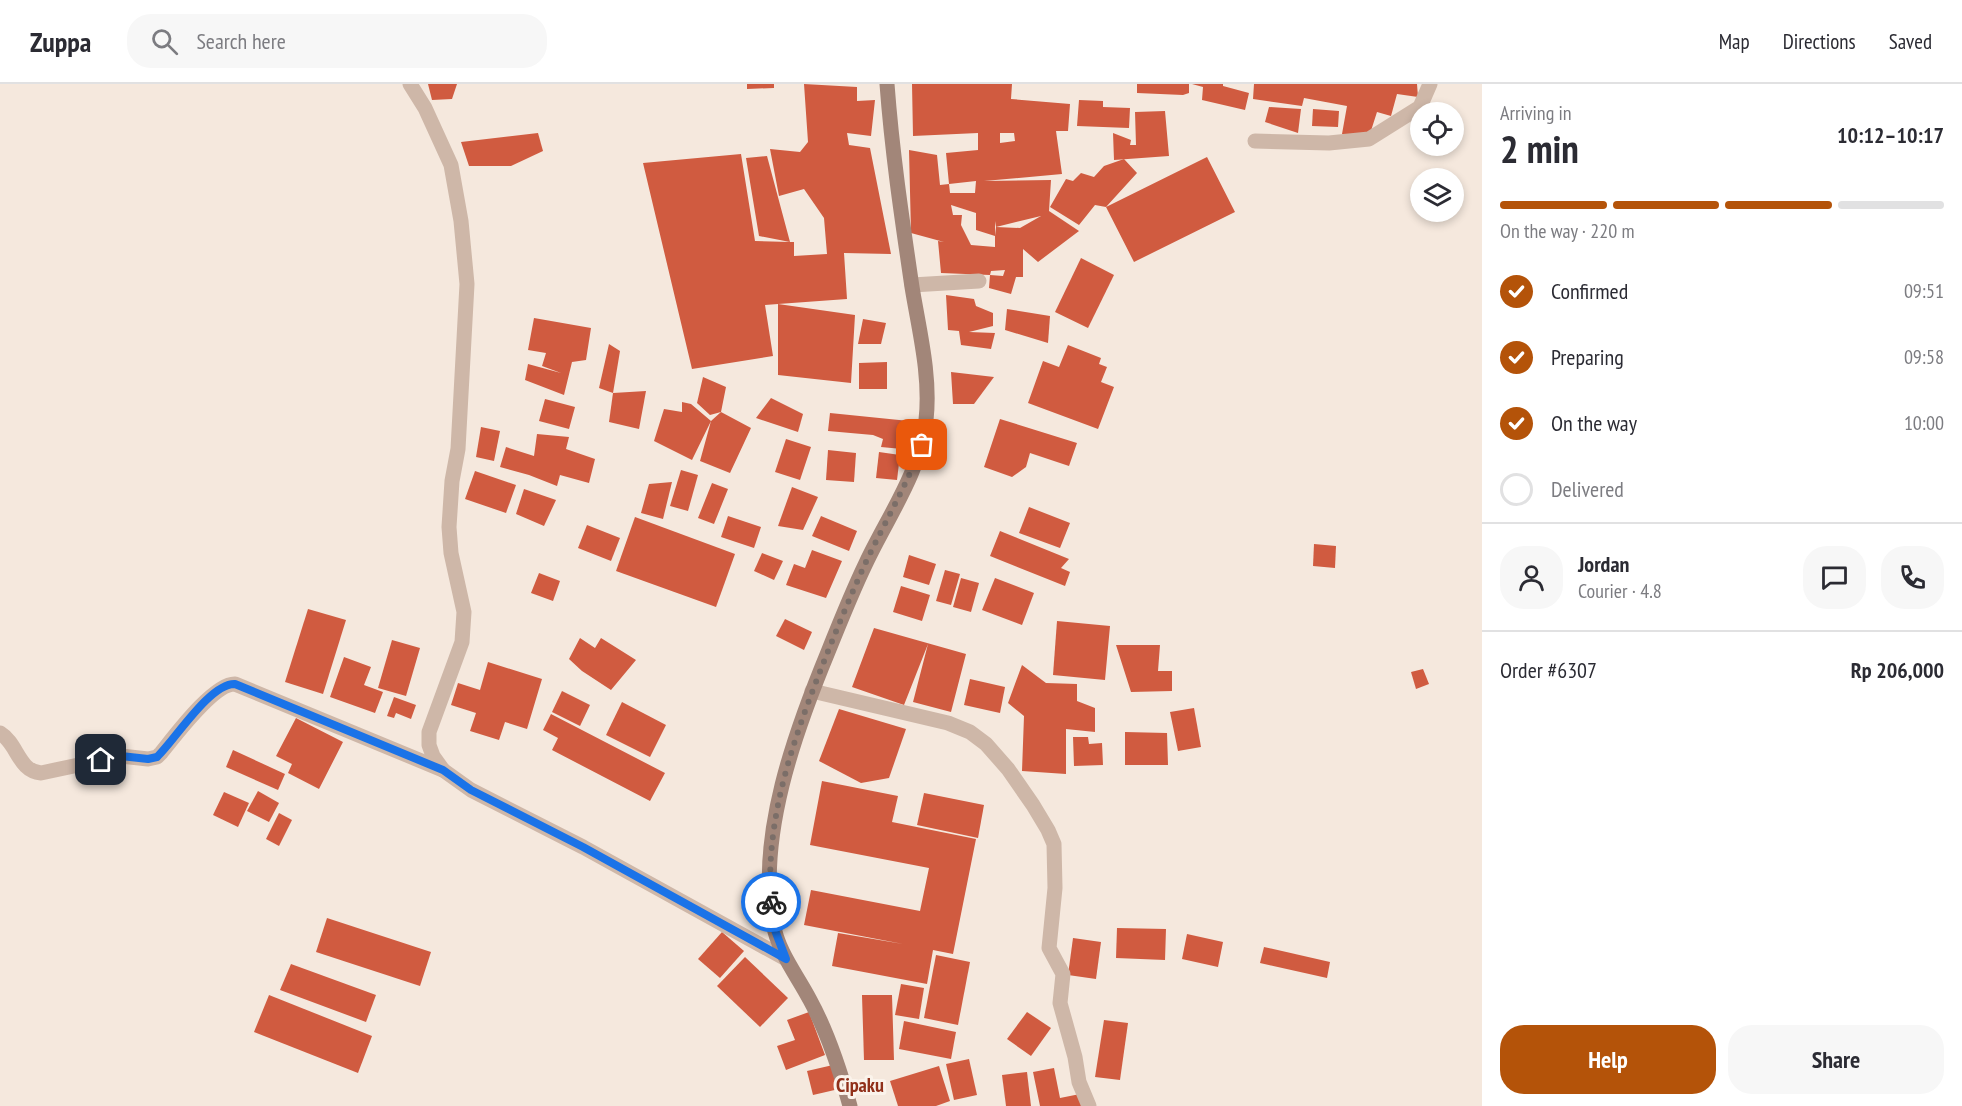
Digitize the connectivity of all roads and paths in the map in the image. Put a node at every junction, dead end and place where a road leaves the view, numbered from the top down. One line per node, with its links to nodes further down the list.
1 (410, 84): 9 (street)
2 (887, 84): 6 (street)
3 (1430, 84): 4 (street)
4 (1255, 141)
5 (979, 281): 6 (street)
6 (912, 285): 7 (street)
7 (812, 691): 10 (street); 12 (street)
8 (0, 733): 9 (street)
9 (443, 770): 10 (street)
10 (786, 959): 11 (street)
11 (850, 1106)
12 (1089, 1106)

